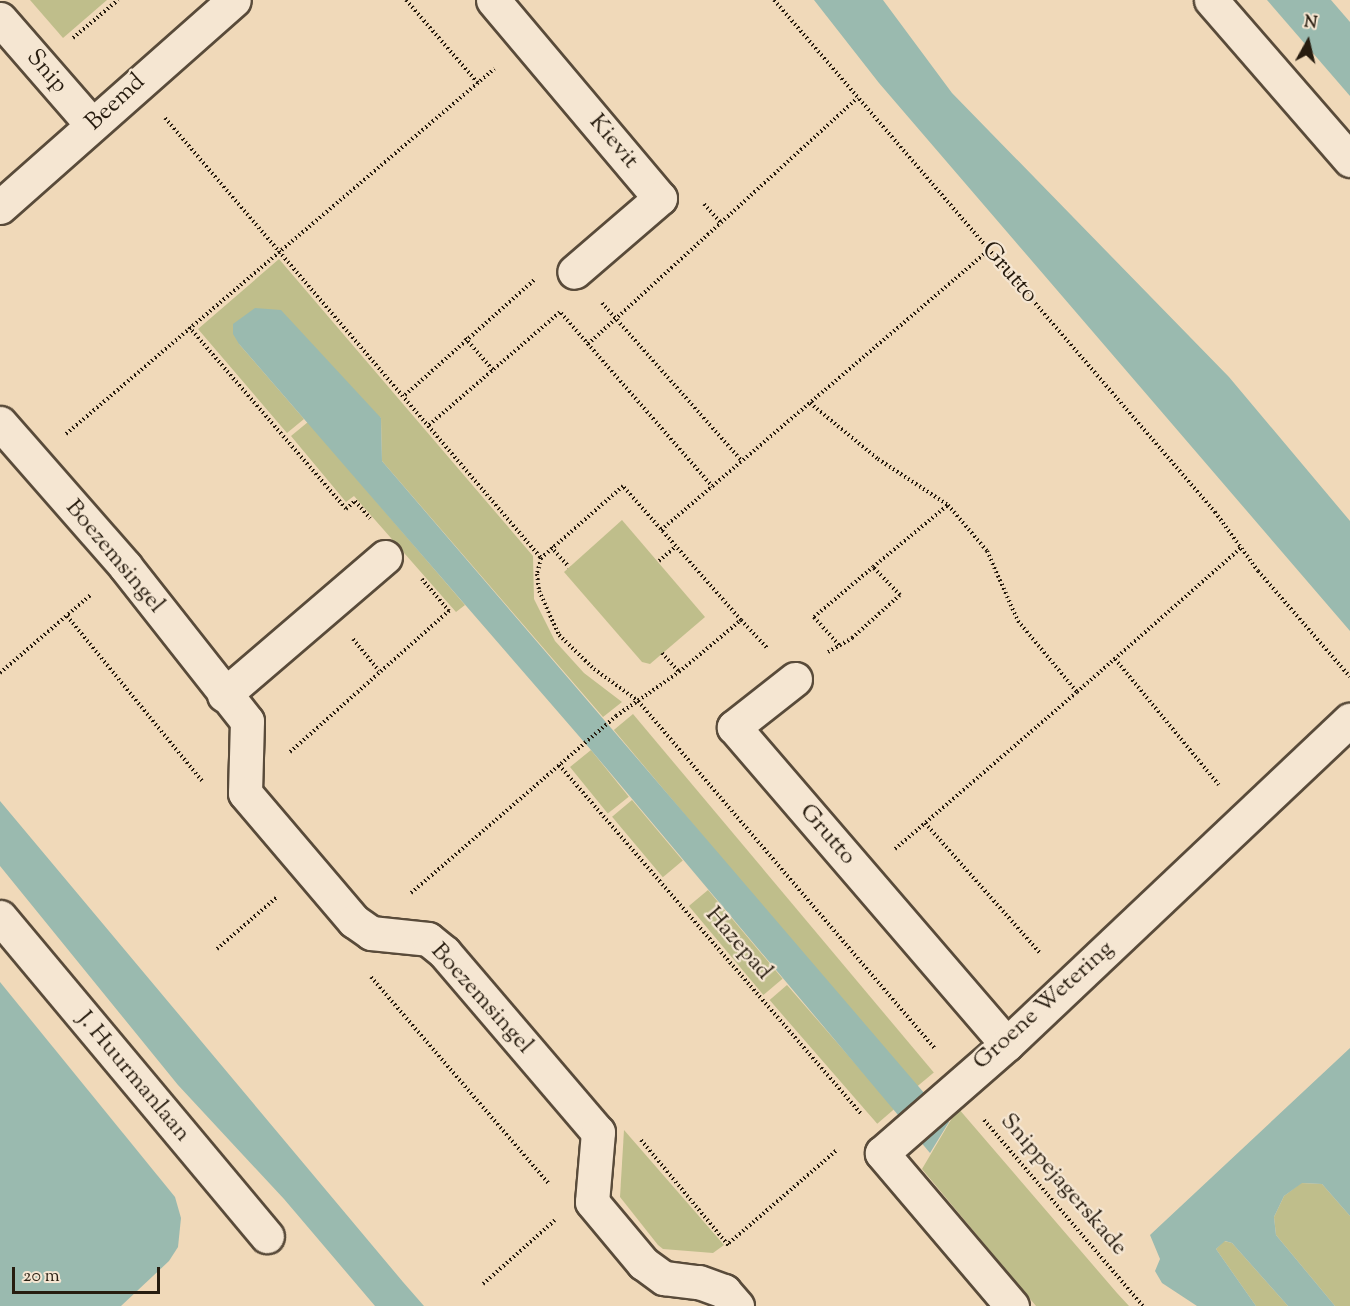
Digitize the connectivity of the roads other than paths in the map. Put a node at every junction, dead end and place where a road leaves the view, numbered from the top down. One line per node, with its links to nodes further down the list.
1 (234, 0): 5 (street, Beemd)
2 (493, 0): 8 (street, Kievit)
3 (1210, 0): 6 (street)
4 (0, 19): 5 (street, Snip)
5 (92, 125): 7 (street, Beemd)
6 (1350, 160)
7 (0, 207)
8 (574, 272)
9 (0, 423): 12 (street, Boezemsingel)
10 (385, 557): 12 (street)
11 (795, 680): 15 (street, Grutto)
12 (224, 695): 17 (street, Boezemsingel)
13 (1350, 720): 15 (street, Groene Wetering)
14 (0, 917): 16 (street, J. Huurmanlaan)
15 (1007, 1044): 18 (street, Groene Wetering)
16 (267, 1236)
17 (730, 1298)
18 (1012, 1306)

